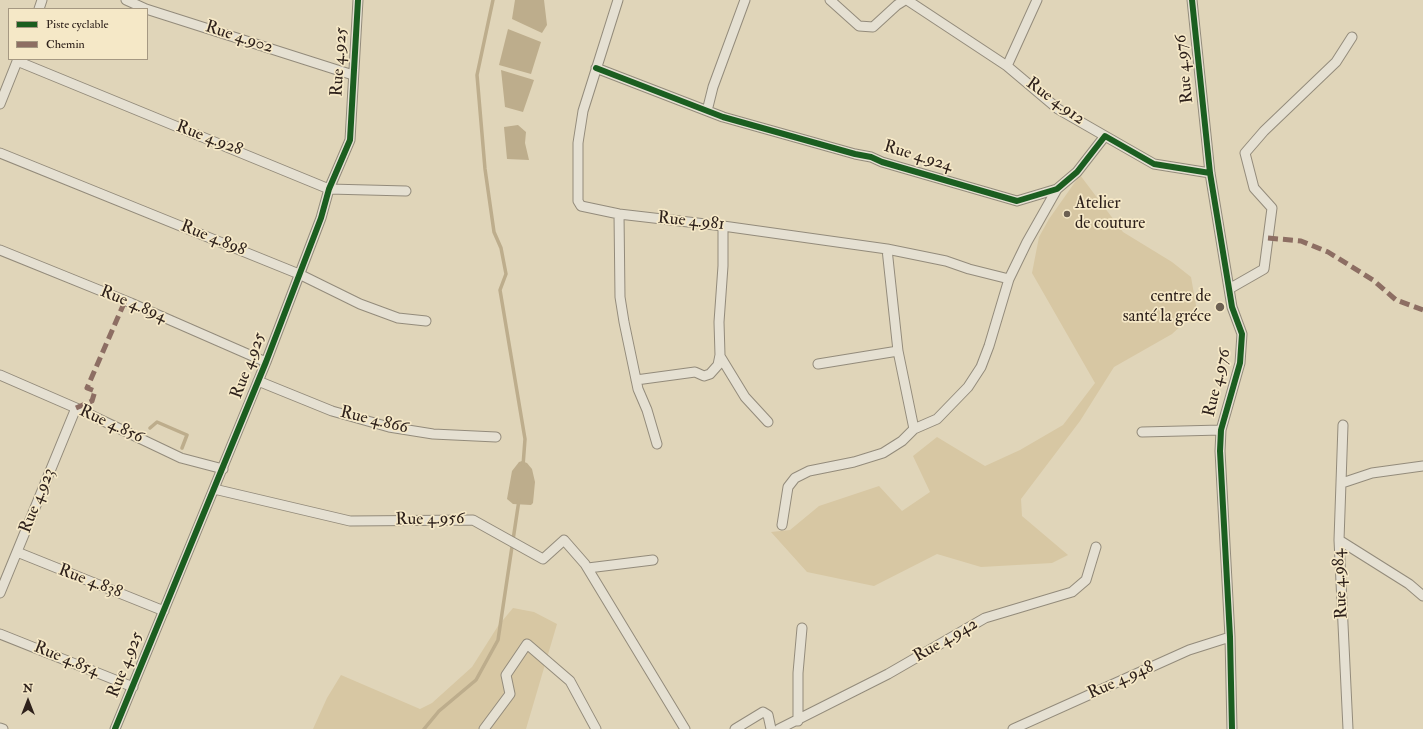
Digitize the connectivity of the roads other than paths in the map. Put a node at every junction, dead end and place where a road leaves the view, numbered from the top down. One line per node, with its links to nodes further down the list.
1 (126, 0): 9 (street, Rue 4.902)
2 (358, 0): 15 (street, Rue 4.925)
3 (618, 0): 14 (street, Rue 4.981)
4 (745, 0): 17 (street)
5 (830, 0): 6 (street, Rue 4.912)
6 (906, 0): 13 (street, Rue 4.912)
7 (1037, 0): 13 (street)
8 (1192, 0): 20 (street, Rue 4.976)
9 (146, 8)
10 (148, 9): 15 (street, Rue 4.902)
11 (1352, 36): 30 (street)
12 (18, 60): 16 (street); 22 (street, Rue 4.928)
13 (1007, 66): 18 (street, Rue 4.912)
14 (596, 68): 17 (street, Rue 4.924); 24 (street, Rue 4.981)
15 (352, 75): 22 (street, Rue 4.925)
16 (0, 104)
17 (707, 111): 21 (street, Rue 4.924)
18 (1105, 136): 20 (street); 21 (street, Rue 4.924)
19 (0, 153): 28 (street, Rue 4.898)
20 (1210, 172): 30 (street, Rue 4.976)
21 (1057, 189): 29 (street)
22 (329, 190): 23 (street, Rue 4.928); 28 (street, Rue 4.925)
23 (406, 191)
24 (619, 214): 25 (street, Rue 4.981); 37 (street)
25 (723, 226): 26 (street, Rue 4.981); 33 (street)
26 (887, 249): 29 (street, Rue 4.981); 32 (street)
27 (0, 250): 34 (street, Rue 4.894)
28 (299, 274): 31 (street, Rue 4.898); 34 (street, Rue 4.925)
29 (1009, 279): 42 (street)
30 (1229, 289): 43 (street, Rue 4.976)
31 (426, 320)
32 (898, 351): 35 (street); 42 (street)
33 (720, 356): 37 (street); 40 (street)
34 (266, 362): 38 (street, Rue 4.925)
35 (818, 364)
36 (0, 375): 39 (street, Rue 4.856)
37 (636, 380): 46 (street)
38 (258, 381): 45 (street, Rue 4.866); 48 (street, Rue 4.925)
39 (76, 408): 48 (street, Rue 4.856); 54 (street, Rue 4.923)
40 (768, 422)
41 (1343, 425): 49 (street)
42 (914, 429): 51 (street)
43 (1221, 430): 44 (street); 62 (street, Rue 4.976)
44 (1142, 432)
45 (496, 437)
46 (656, 444)
47 (1423, 466): 49 (street)
48 (223, 469): 50 (street, Rue 4.925)
49 (1342, 483): 52 (street)
50 (214, 489): 56 (street, Rue 4.956); 59 (street, Rue 4.925)
51 (782, 525)
52 (1339, 540): 58 (street, Rue 4.984); 76 (street, Rue 4.984)
53 (1096, 547): 64 (street, Rue 4.942)
54 (17, 552): 57 (street, Rue 4.923); 59 (street, Rue 4.838)
55 (653, 560): 56 (street)
56 (588, 568): 70 (street, Rue 4.956)
57 (0, 593)
58 (1423, 596)
59 (164, 611): 63 (street, Rue 4.925)
60 (802, 628): 64 (street)
61 (0, 634): 63 (street, Rue 4.854)
62 (1230, 637): 74 (street, Rue 4.948); 75 (street, Rue 4.976)
63 (133, 687): 67 (street, Rue 4.925)
64 (798, 721): 73 (street, Rue 4.942)
65 (0, 728): 66 (street)
66 (3, 729)
67 (115, 729)
68 (484, 729): 69 (street)
69 (596, 729)
70 (685, 729)
71 (734, 729): 72 (street)
72 (771, 729)
73 (779, 729)
74 (1013, 729)
75 (1232, 729)
76 (1348, 729)

